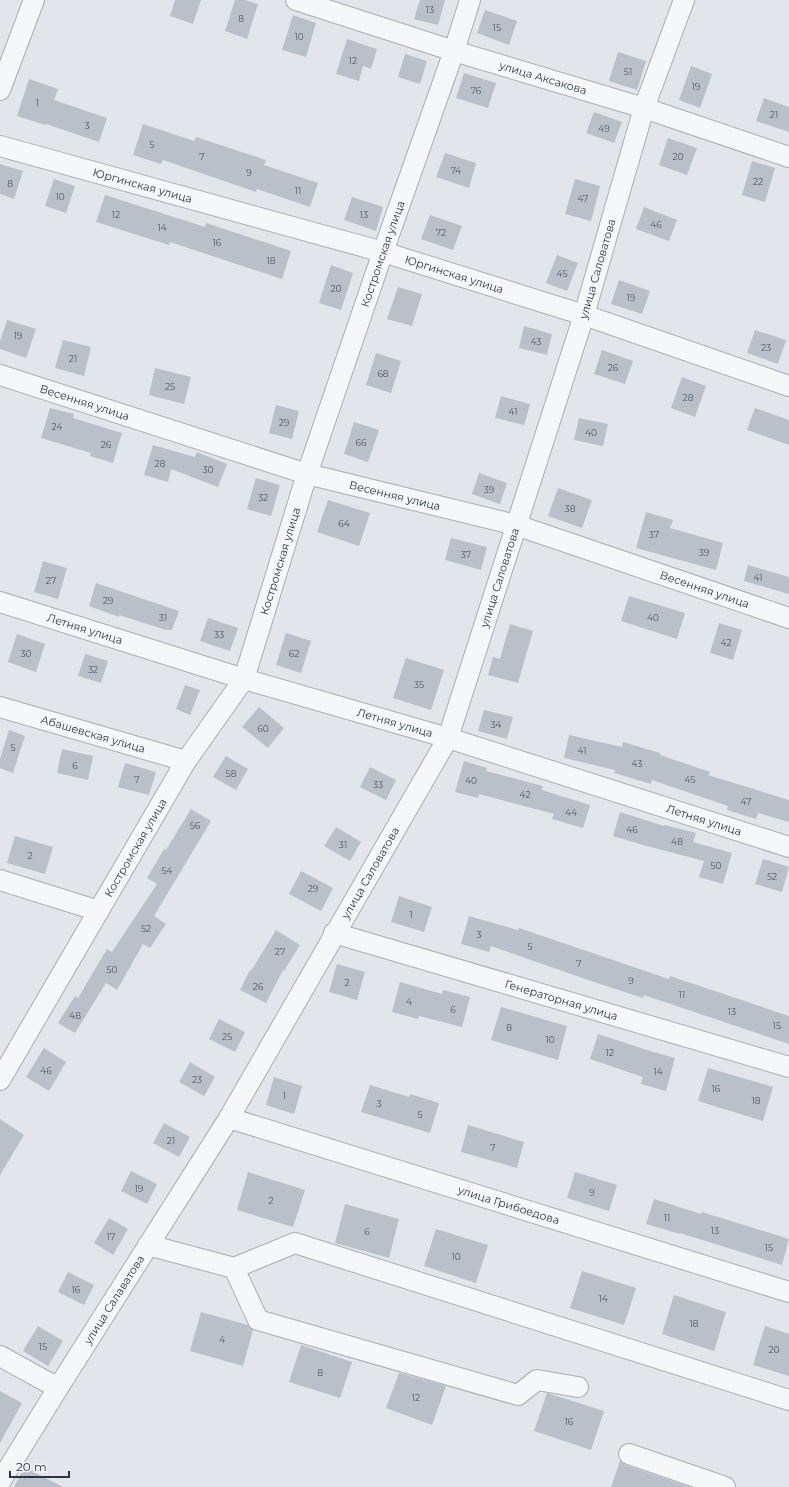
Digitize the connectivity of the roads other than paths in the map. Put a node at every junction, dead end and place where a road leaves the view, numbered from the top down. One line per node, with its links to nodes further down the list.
1 (34, 0): 6 (street)
2 (296, 0): 5 (street, улица Аксакова)
3 (470, 0): 5 (street, Костромская улица)
4 (684, 0): 7 (street, улица Саловатова)
5 (454, 50): 7 (street, улица Аксакова); 10 (street, Костромская улица)
6 (0, 90)
7 (644, 108): 9 (street, улица Аксакова); 11 (street, улица Саловатова)
8 (0, 146): 10 (street, Юргинская улица)
9 (789, 157)
10 (383, 252): 11 (street, Юргинская улица); 14 (street, Костромская улица)
11 (584, 315): 13 (street, Юргинская улица); 15 (street, улица Саловатова)
12 (0, 374): 14 (street, Весенняя улица)
13 (789, 386)
14 (307, 474): 15 (street, Весенняя улица); 18 (street, Костромская улица)
15 (516, 525): 17 (street, Весенняя улица); 20 (street, улица Саловатова)
16 (0, 602): 18 (street, Летняя улица)
17 (789, 618)
18 (244, 678): 20 (street, Летняя улица); 21 (street, Костромская улица)
19 (0, 707): 21 (street, Абашевская улица)
20 (448, 738): 22 (street, Летняя улица); 25 (street, улица Саловатова)
21 (186, 761): 24 (street, Костромская улица)
22 (789, 847)
23 (0, 880): 24 (street)
24 (99, 911): 27 (street, Костромская улица)
25 (334, 933): 26 (street, Генераторная улица); 28 (street, улица Саловатова)
26 (789, 1067)
27 (0, 1080)
28 (229, 1118): 29 (street, улица Салаватова); 31 (street, улица Грибоедова)
29 (148, 1245): 30 (street); 34 (street, улица Салаватова)
30 (234, 1268): 33 (street); 35 (street)
31 (789, 1292)
32 (0, 1356): 34 (street)
33 (578, 1387)
34 (58, 1388): 37 (street, улица Салаватова)
35 (789, 1400)
36 (629, 1454): 38 (street)
37 (0, 1482)
38 (726, 1487)

